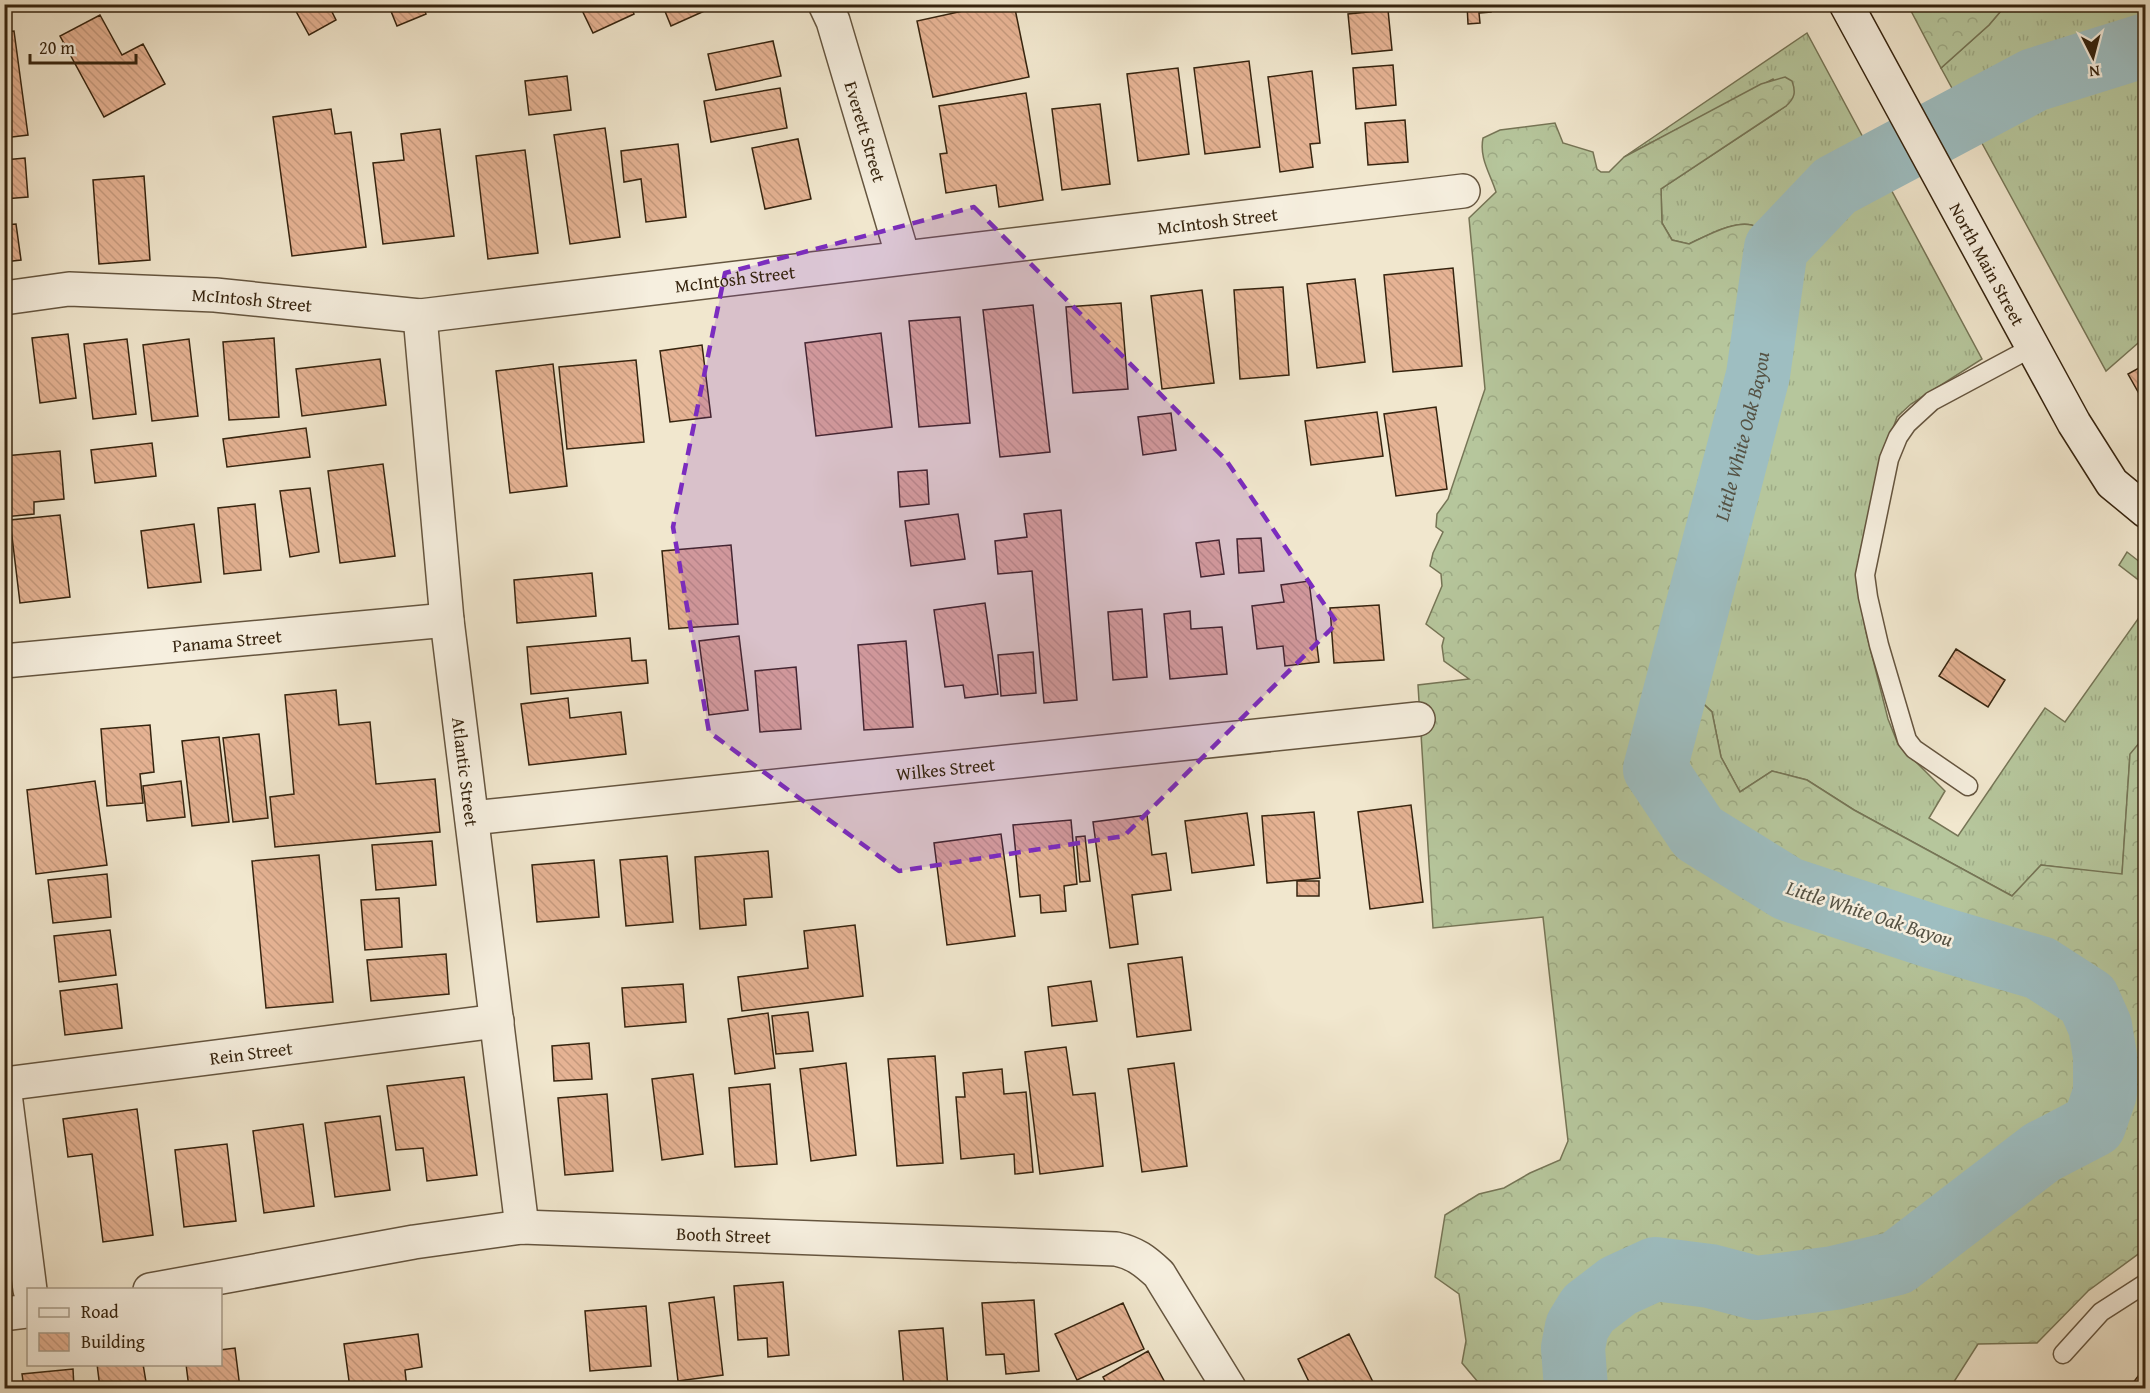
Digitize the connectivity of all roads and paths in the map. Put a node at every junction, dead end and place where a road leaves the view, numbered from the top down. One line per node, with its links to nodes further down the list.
1 (825, 4): 4 (street, Everett Street)
2 (1850, 13): 7 (street, North Main Street)
3 (1463, 191): 4 (street, McIntosh Street)
4 (903, 257): 6 (street, McIntosh Street)
5 (4, 298): 6 (street, McIntosh Street)
6 (420, 316): 9 (street, Atlantic Street)
7 (2033, 347): 8 (street, North Main Street); 12 (lane)
8 (2145, 511)
9 (447, 620): 10 (street, Panama Street); 13 (street, Atlantic Street)
10 (4, 661)
11 (1418, 719): 13 (street, Wilkes Street)
12 (1968, 786)
13 (472, 818): 14 (street, Atlantic Street)
14 (496, 1021): 15 (street, Rein Street); 17 (street, Atlantic Street)
15 (4, 1085): 16 (street)
16 (11, 1189): 19 (street)
17 (522, 1227): 20 (street, Booth Street); 24 (street, Booth Street)
18 (2145, 1283): 23 (lane)
19 (30, 1288)
20 (161, 1288)
21 (27, 1311): 22 (street)
22 (4, 1314)
23 (2063, 1354)
24 (1229, 1389)

